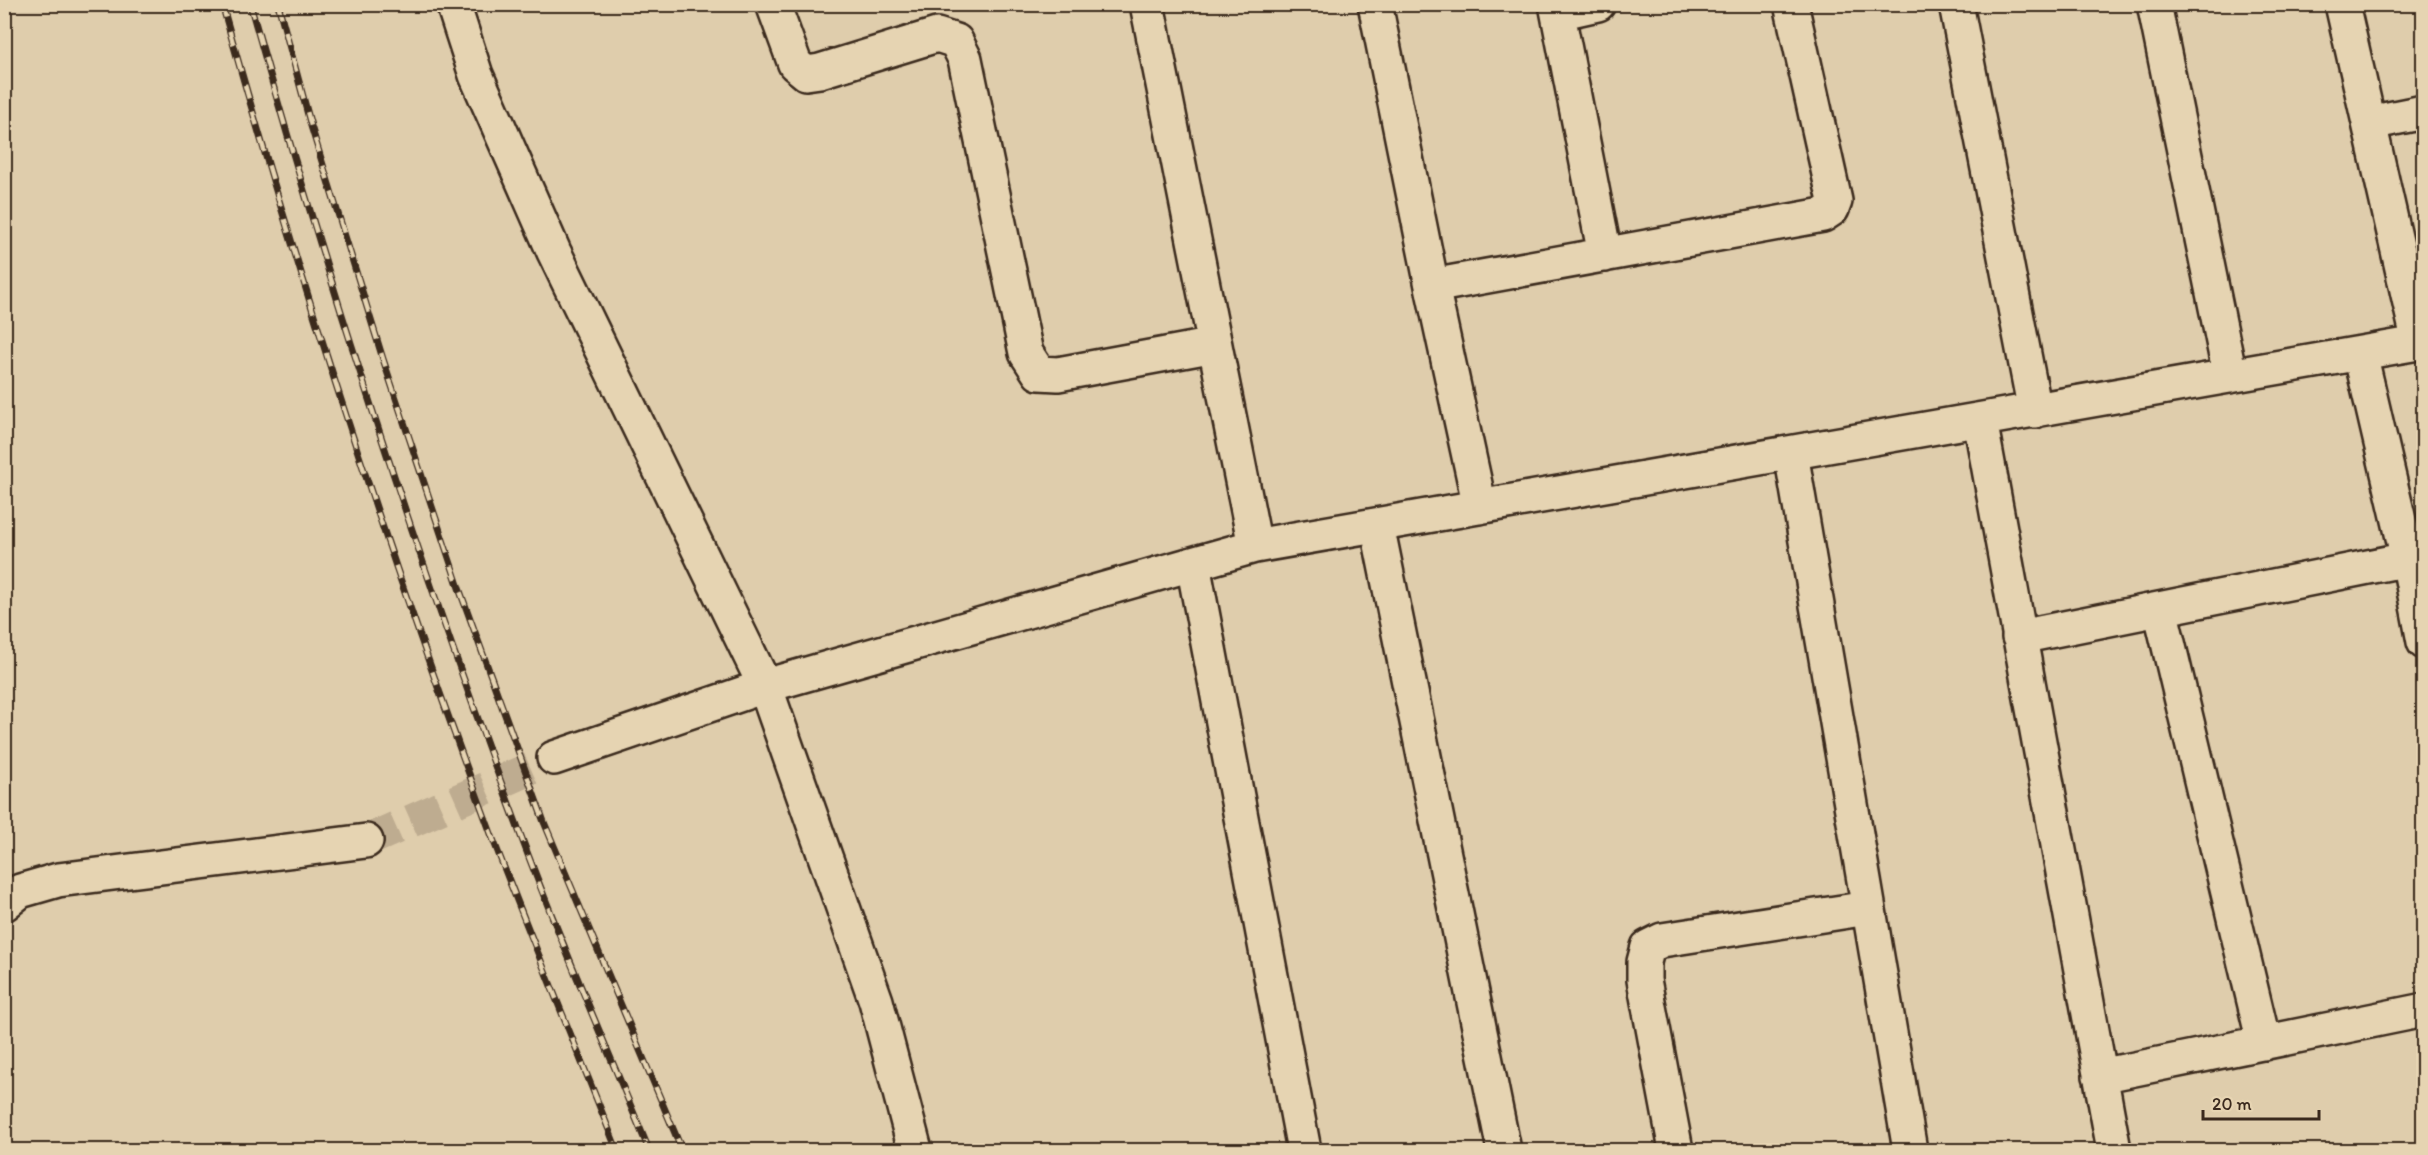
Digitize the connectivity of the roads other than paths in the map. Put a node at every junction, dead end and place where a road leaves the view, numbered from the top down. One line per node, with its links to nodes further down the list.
1 (453, 4): 30 (street)
2 (773, 4): 16 (street)
3 (1148, 4): 16 (street)
4 (1375, 4): 14 (street)
5 (1598, 4): 10 (street)
6 (1791, 4): 13 (street)
7 (1956, 4): 19 (street)
8 (2154, 4): 18 (street)
9 (2342, 4): 12 (street)
10 (1557, 9): 13 (street)
11 (2424, 112): 12 (street)
12 (2369, 123): 15 (street)
13 (1605, 255): 14 (street)
14 (1432, 286): 22 (street)
15 (2421, 343): 17 (street)
16 (1215, 345): 24 (street)
17 (2360, 353): 18 (street); 25 (street)
18 (2230, 376): 19 (street)
19 (2034, 411): 20 (street)
20 (1980, 420): 21 (street); 28 (street)
21 (1791, 453): 22 (street); 34 (street)
22 (1480, 507): 23 (street)
23 (1377, 525): 24 (street); 40 (street)
24 (1255, 546): 26 (street)
25 (2408, 559): 27 (street); 29 (street)
26 (1193, 564): 30 (street); 39 (street)
27 (2160, 609): 28 (street); 36 (street)
28 (2019, 637): 37 (street)
29 (2424, 642)
30 (765, 686): 31 (street); 38 (street)
31 (554, 758)
32 (366, 841): 33 (street)
33 (4, 904)
34 (1868, 908): 41 (street); 42 (street)
35 (2424, 1010): 36 (street)
36 (2264, 1043): 37 (street)
37 (2100, 1076): 43 (street)
38 (915, 1150)
39 (1304, 1150)
40 (1504, 1150)
41 (1676, 1150)
42 (1910, 1150)
43 (2114, 1150)

